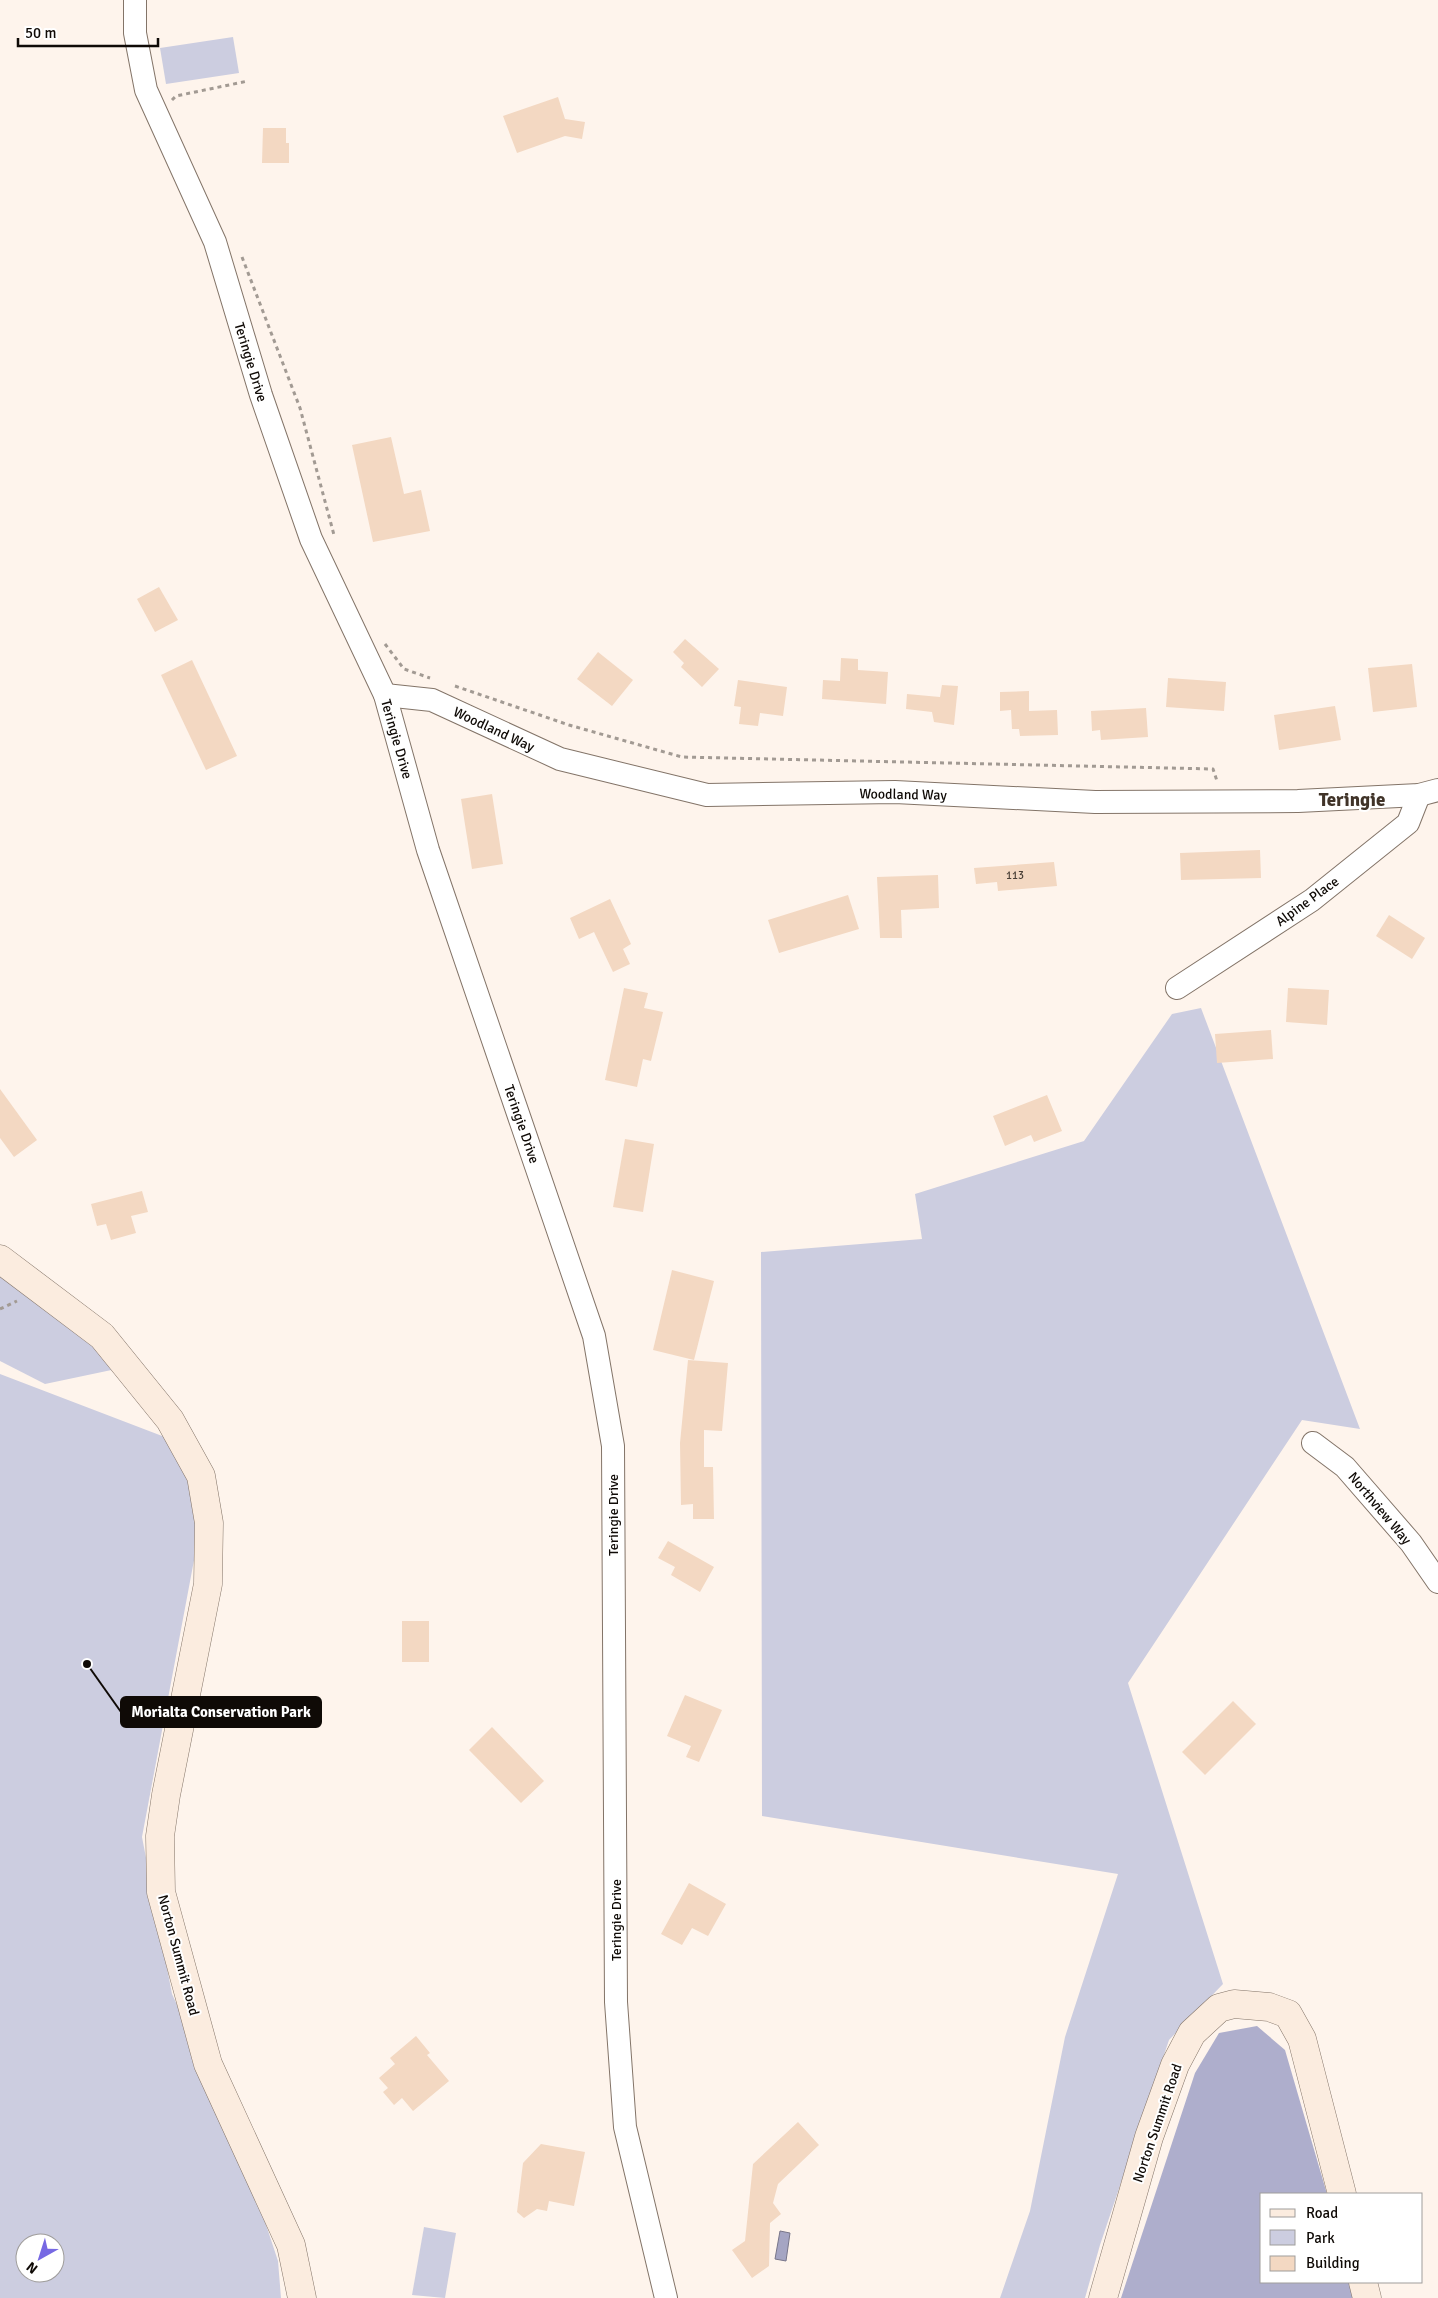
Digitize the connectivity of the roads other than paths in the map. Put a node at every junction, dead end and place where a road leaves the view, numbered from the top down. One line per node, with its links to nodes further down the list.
1 (135, 0): 2 (street, Teringie Drive)
2 (385, 695): 3 (street, Woodland Way); 11 (street, Teringie Drive)
3 (1429, 793): 4 (street, Alpine Place)
4 (1177, 988)
5 (0, 1259): 10 (main road, Norton Summit Road)
6 (1313, 1443): 7 (street, Northview Way)
7 (1438, 1582)
8 (1342, 2193): 12 (main road, Norton Summit Road)
9 (1363, 2283): 13 (main road)
10 (302, 2298)
11 (666, 2298)
12 (1103, 2298)
13 (1368, 2298)

